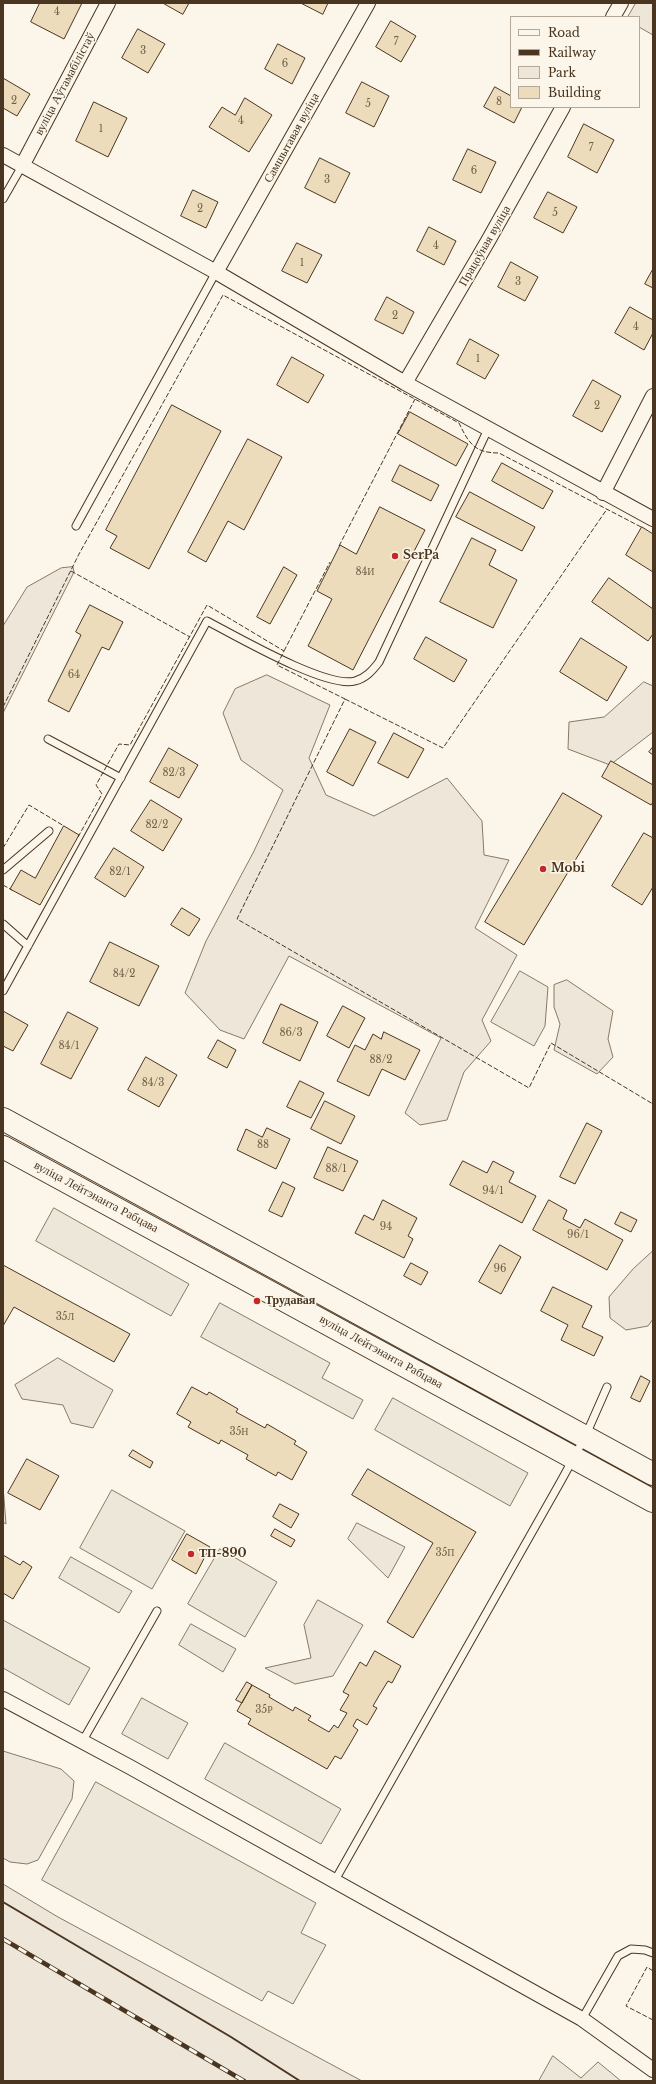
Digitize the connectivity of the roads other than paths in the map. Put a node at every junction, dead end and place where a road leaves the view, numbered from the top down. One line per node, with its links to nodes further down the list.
1 (108, 3): 7 (street, вуліца Аўтамабілістаў)
2 (368, 3): 9 (street, Самшытавая вуліца)
3 (620, 3): 4 (street)
4 (614, 16)
5 (562, 108): 10 (street, Працоўная вуліца)
6 (3, 155): 7 (street)
7 (22, 166): 8 (lane); 9 (street)
8 (3, 199)
9 (216, 272): 10 (street); 15 (lane)
10 (405, 383): 12 (street)
11 (653, 396): 13 (street)
12 (488, 429): 13 (street); 17 (lane)
13 (603, 493): 14 (street)
14 (653, 519)
15 (76, 526)
16 (48, 739): 17 (lane)
17 (121, 778): 21 (lane)
18 (49, 831): 19 (lane)
19 (3, 870)
20 (3, 924): 21 (lane)
21 (28, 946): 22 (lane)
22 (3, 991)
23 (3, 1120): 26 (highway, вуліца Лейтэнанта Рабцава)
24 (3, 1147): 27 (highway, вуліца Лейтэнанта Рабцава)
25 (607, 1387): 26 (lane)
26 (585, 1437): 27 (lane); 28 (highway, вуліца Лейтэнанта Рабцава)
27 (573, 1457): 29 (highway, вуліца Лейтэнанта Рабцава); 33 (lane)
28 (653, 1474)
29 (653, 1501)
30 (157, 1611): 32 (lane)
31 (3, 1699): 32 (street)
32 (82, 1742): 33 (street)
33 (334, 1882): 35 (street)
34 (653, 1953): 35 (lane)
35 (582, 2019): 36 (street)
36 (653, 2070)

